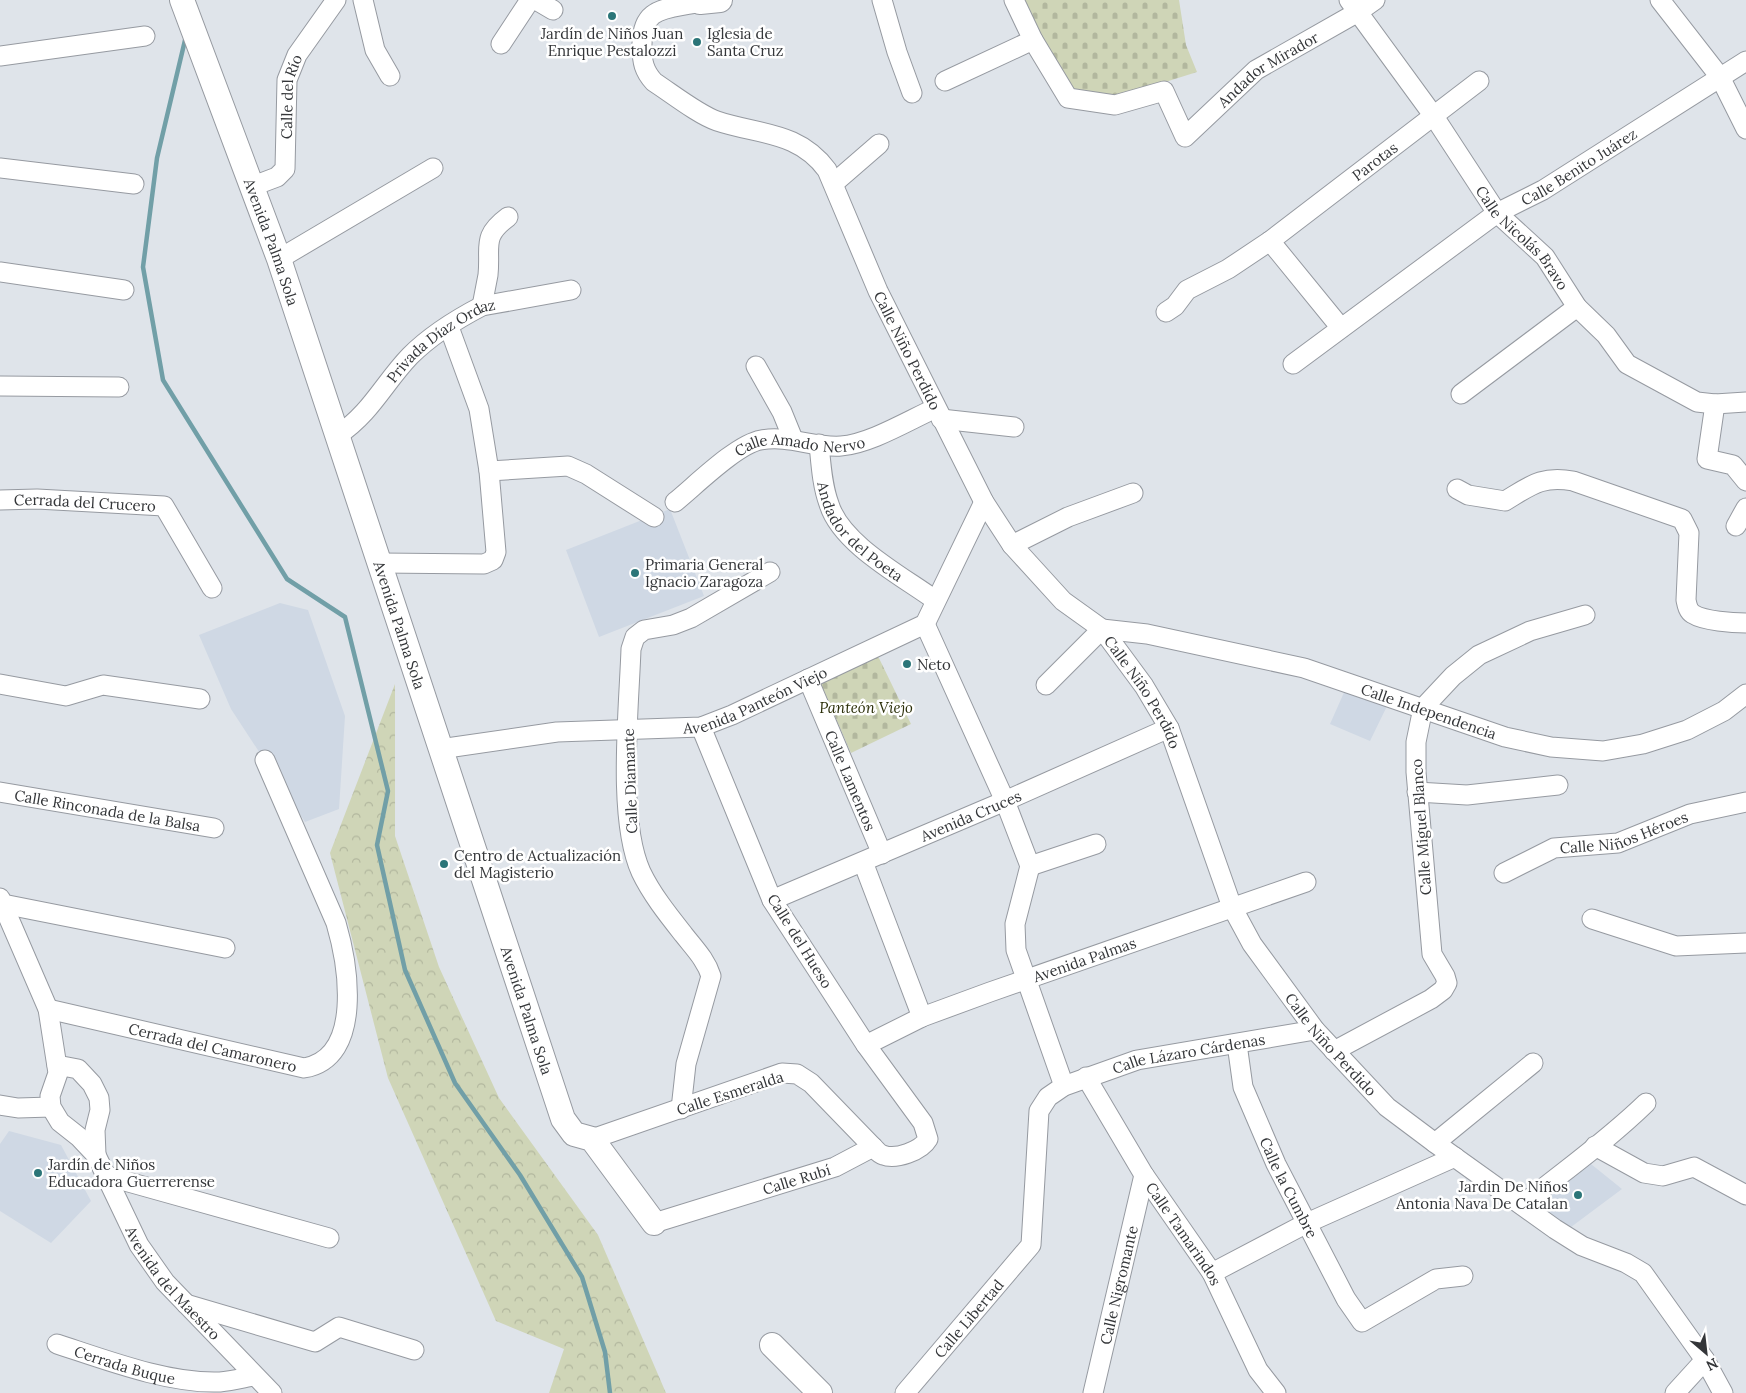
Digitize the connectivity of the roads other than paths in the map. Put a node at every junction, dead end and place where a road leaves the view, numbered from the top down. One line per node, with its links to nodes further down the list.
1 (182, 0): 30 (street, Avenida Palma Sola)
2 (336, 0): 30 (street, Calle del Río)
3 (363, 0): 18 (street)
4 (530, 0): 15 (street)
5 (536, 0): 12 (street)
6 (882, 0): 22 (street)
7 (1014, 0): 14 (street)
8 (1375, 0): 11 (street, Andador Mirador)
9 (1660, 0): 19 (street)
10 (706, 1): 28 (street, Calle Niño Perdido)
11 (1354, 6): 14 (street, Andador Mirador); 23 (street, Calle Nicolás Bravo)
12 (553, 10)
13 (145, 36): 16 (street)
14 (1033, 40): 20 (street)
15 (501, 44)
16 (0, 56)
17 (1746, 62): 19 (street, Calle Benito Juárez)
18 (390, 76)
19 (1720, 77): 24 (street); 31 (street, Calle Benito Juárez)
20 (945, 81)
21 (1479, 81): 23 (street, Parotas)
22 (912, 92)
23 (1433, 115): 31 (street, Calle Nicolás Bravo); 33 (street, Parotas)
24 (1746, 129)
25 (880, 144): 28 (street)
26 (0, 168): 29 (street)
27 (433, 168): 34 (street)
28 (834, 183): 50 (street, Calle Niño Perdido)
29 (134, 184)
30 (252, 186): 34 (street, Avenida Palma Sola)
31 (1497, 213): 39 (street, Calle Nicolás Bravo); 42 (street, Calle Benito Juárez)
32 (508, 217): 38 (street)
33 (1270, 241): 40 (street, Parotas); 42 (street)
34 (279, 259): 52 (street, Avenida Palma Sola)
35 (0, 272): 36 (street)
36 (124, 290)
37 (571, 290): 38 (street, Privada Díaz Ordaz)
38 (482, 306): 41 (street, Privada Díaz Ordaz)
39 (1577, 307): 47 (street); 49 (street, Calle Nicolás Bravo)
40 (1166, 312)
41 (449, 327): 52 (street, Privada Díaz Ordaz); 55 (street)
42 (1341, 328): 43 (street, Calle Benito Juárez)
43 (1293, 364)
44 (756, 366): 53 (street)
45 (0, 386): 46 (street)
46 (119, 387)
47 (1461, 394)
48 (1746, 402): 49 (street, Calle Nicolás Bravo)
49 (1716, 404): 56 (street)
50 (939, 413): 51 (street); 54 (street, Calle Amado Nervo); 61 (street, Calle Niño Perdido)
51 (1014, 427)
52 (338, 435): 66 (street, Avenida Palma Sola)
53 (793, 439): 54 (street, Calle Amado Nervo); 60 (street, Calle Amado Nervo)
54 (819, 444): 69 (street, Andador del Poeta)
55 (489, 471): 63 (street); 66 (street)
56 (1746, 481)
57 (1457, 489): 71 (street)
58 (1133, 492): 65 (street)
59 (0, 500): 68 (street, Cerrada del Crucero)
60 (675, 502)
61 (984, 502): 65 (street, Calle Niño Perdido); 69 (street)
62 (1746, 508): 64 (street)
63 (654, 517)
64 (1736, 526)
65 (1012, 545): 73 (street, Calle Niño Perdido)
66 (380, 563): 83 (street, Avenida Palma Sola)
67 (770, 572): 82 (street, Calle Diamante)
68 (212, 588)
69 (935, 600): 72 (street)
70 (1584, 615): 79 (street, Calle Miguel Blanco)
71 (1746, 623)
72 (925, 624): 74 (street, Avenida Panteón Viejo); 88 (street)
73 (1102, 628): 76 (street); 79 (street, Calle Independencia); 81 (street, Calle Niño Perdido)
74 (808, 679): 80 (street, Avenida Panteón Viejo); 92 (street, Calle Lamentos)
75 (0, 684): 78 (street)
76 (1046, 685)
77 (1746, 694): 79 (street, Calle Independencia)
78 (200, 698)
79 (1424, 708): 87 (street, Calle Miguel Blanco)
80 (701, 727): 82 (street, Avenida Panteón Viejo); 97 (street, Calle del Hueso)
81 (1169, 728): 88 (street, Avenida Cruces); 99 (street, Calle Niño Perdido)
82 (628, 730): 83 (street, Avenida Panteón Viejo); 117 (street, Calle Diamante)
83 (440, 749): 118 (street, Avenida Palma Sola)
84 (265, 760): 104 (street, Cerrada del Camaronero)
85 (1558, 785): 87 (street)
86 (0, 792): 90 (street, Calle Rinconada de la Balsa)
87 (1416, 792): 109 (street, Calle Miguel Blanco)
88 (1005, 801): 92 (street, Avenida Cruces); 94 (street)
89 (1746, 802): 95 (street, Calle Niños Héroes)
90 (214, 828)
91 (1096, 844): 94 (street)
92 (882, 854): 93 (street, Avenida Cruces)
93 (863, 862): 97 (street, Avenida Cruces); 105 (street)
94 (1030, 866): 103 (street)
95 (1504, 873)
96 (1306, 882): 99 (street, Avenida Palmas)
97 (772, 900): 108 (street, Calle del Hueso)
98 (2, 901): 102 (street); 104 (street)
99 (1232, 907): 103 (street, Avenida Palmas); 106 (street, Calle Niño Perdido)
100 (1592, 919): 101 (street)
101 (1746, 943)
102 (225, 948)
103 (1028, 979): 105 (street, Avenida Palmas); 113 (street)
104 (48, 1009): 111 (street)
105 (922, 1017): 108 (street, Avenida Palmas)
106 (1315, 1030): 107 (street, Calle Lázaro Cárdenas); 109 (street, Calle Niño Perdido)
107 (1237, 1044): 112 (street, Calle Lázaro Cárdenas); 129 (street, Calle la Cumbre)
108 (866, 1045): 121 (street, Calle del Hueso)
109 (1334, 1051): 119 (street, Calle Niño Perdido)
110 (1533, 1063): 119 (street)
111 (57, 1065): 116 (street); 122 (street, Avenida del Maestro)
112 (1086, 1077): 113 (street, Calle Lázaro Cárdenas); 125 (street, Calle Tamarindos)
113 (1064, 1086): 131 (street, Calle Lázaro Cárdenas)
114 (1646, 1103): 120 (street)
115 (0, 1105): 116 (street)
116 (51, 1107): 122 (street, Avenida del Maestro)
117 (681, 1110): 118 (street, Calle Esmeralda); 121 (street, Calle Esmeralda)
118 (592, 1139): 128 (street, Avenida Palma Sola)
119 (1435, 1143): 123 (street, Calle Niño Perdido)
120 (1595, 1146): 126 (street); 127 (street)
121 (873, 1147): 128 (street, Calle Rubí)
122 (96, 1155): 124 (street, Avenida del Maestro)
123 (1455, 1157): 127 (street, Calle Niño Perdido); 129 (street)
124 (107, 1176): 130 (street); 134 (street, Avenida del Maestro)
125 (1144, 1176): 132 (street, Calle Tamarindos); 143 (street, Calle Nigromante)
126 (1746, 1196)
127 (1522, 1206): 138 (street, Calle Niño Perdido)
128 (654, 1223)
129 (1307, 1223): 132 (street); 133 (street, Calle la Cumbre)
130 (329, 1238)
131 (1031, 1245): 140 (street, Calle Libertad)
132 (1212, 1273): 144 (street, Calle Tamarindos)
133 (1463, 1276)
134 (185, 1304): 137 (street); 139 (street, Avenida del Maestro)
135 (57, 1344): 139 (street, Cerrada Buque)
136 (772, 1345): 142 (street)
137 (414, 1350)
138 (1705, 1360): 145 (street); 146 (street, Calle Niño Perdido)
139 (254, 1376): 141 (street, Avenida del Maestro)
140 (907, 1392)
141 (272, 1393)
142 (820, 1393)
143 (1093, 1393)
144 (1276, 1393)
145 (1675, 1393)
146 (1723, 1393)

